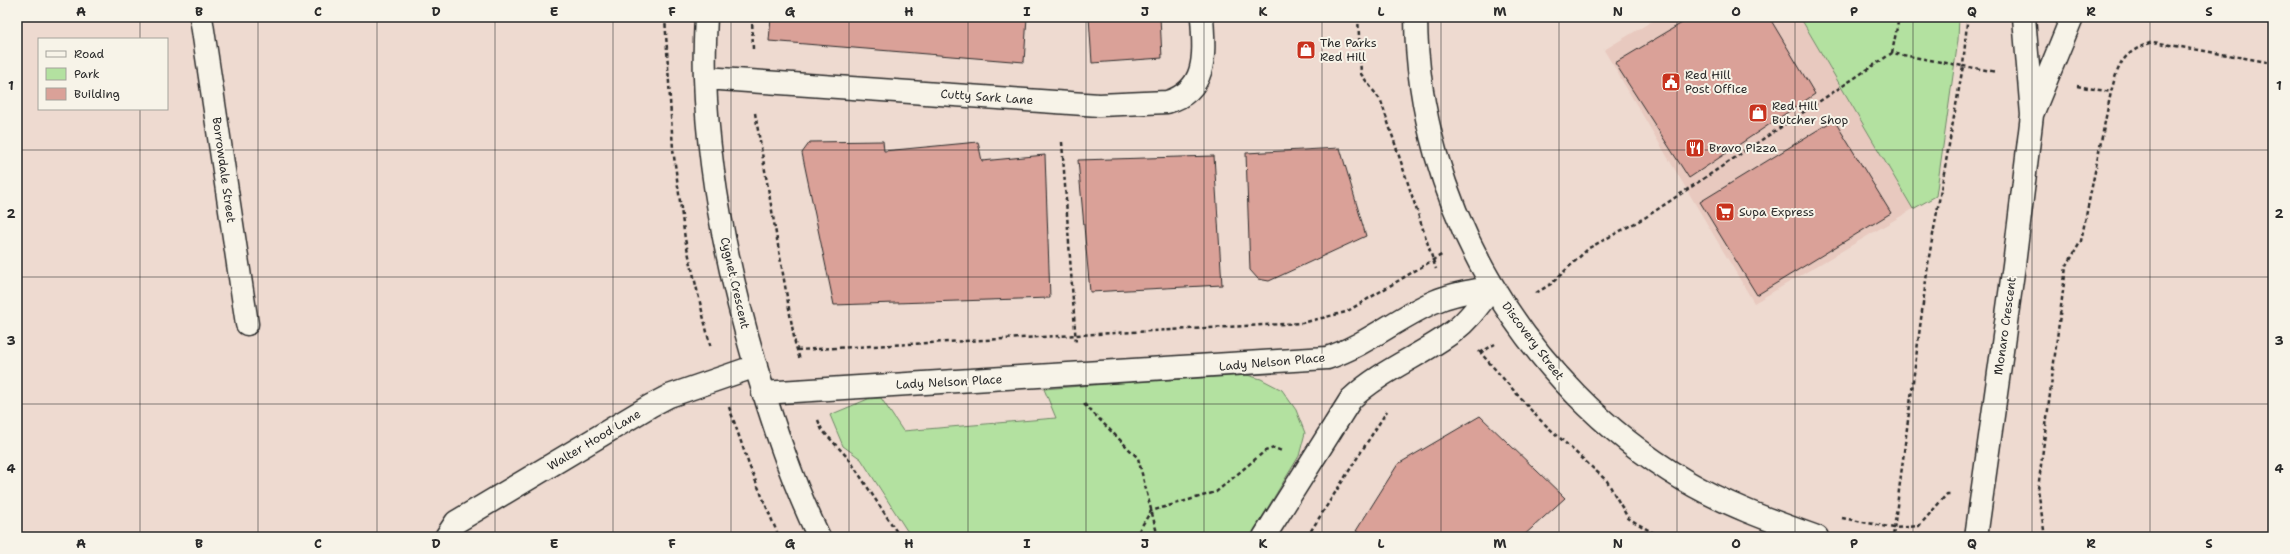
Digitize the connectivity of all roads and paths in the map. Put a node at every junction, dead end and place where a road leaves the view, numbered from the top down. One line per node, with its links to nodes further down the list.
1 (201, 17): 20 (street, Borrowdale Street)
2 (706, 17): 12 (street, Cygnet Crescent)
3 (752, 17): 13 (path)
4 (1202, 17): 13 (street, Cutty Sark Lane)
5 (1416, 17): 17 (street, Discovery Street)
6 (1899, 17): 10 (path)
7 (2024, 17): 15 (street, Monaro Crescent)
8 (2072, 17): 15 (street, Monaro Crescent)
9 (2153, 42): 11 (path)
10 (1892, 53): 19 (path); 33 (path)
11 (2273, 63)
12 (705, 78): 13 (street, Cutty Sark Lane); 23 (street, Cygnet Crescent)
13 (753, 81): 22 (path)
14 (2111, 92): 44 (path)
15 (2032, 115): 30 (street, Monaro Crescent)
16 (1062, 142): 21 (path)
17 (1469, 240): 18 (street, Discovery Street); 21 (path)
18 (1493, 287): 24 (street, Lady Nelson Place); 28 (street); 41 (street, Discovery Street)
19 (1534, 294)
20 (247, 324)
21 (1076, 335): 22 (path); 24 (path)
22 (797, 350): 25 (path)
23 (756, 366): 26 (street, Cygnet Crescent); 34 (street, Walter Hood Lane)
24 (1078, 375): 25 (street, Lady Nelson Place); 31 (path)
25 (809, 390): 26 (street, Lady Nelson Place); 36 (path)
26 (763, 393): 35 (street, Cygnet Crescent)
27 (1388, 410): 29 (path)
28 (1307, 467): 29 (path); 31 (path); 39 (street)
29 (1339, 486): 40 (path)
30 (1980, 501): 33 (path); 43 (street, Monaro Crescent)
31 (1151, 511): 37 (path); 38 (path)
32 (1840, 518): 33 (path)
33 (1894, 528): 42 (path)
34 (446, 537)
35 (820, 537)
36 (900, 537)
37 (1135, 537)
38 (1158, 537)
39 (1264, 537)
40 (1307, 537)
41 (1817, 537)
42 (1893, 537)
43 (1976, 537)
44 (2045, 537)

